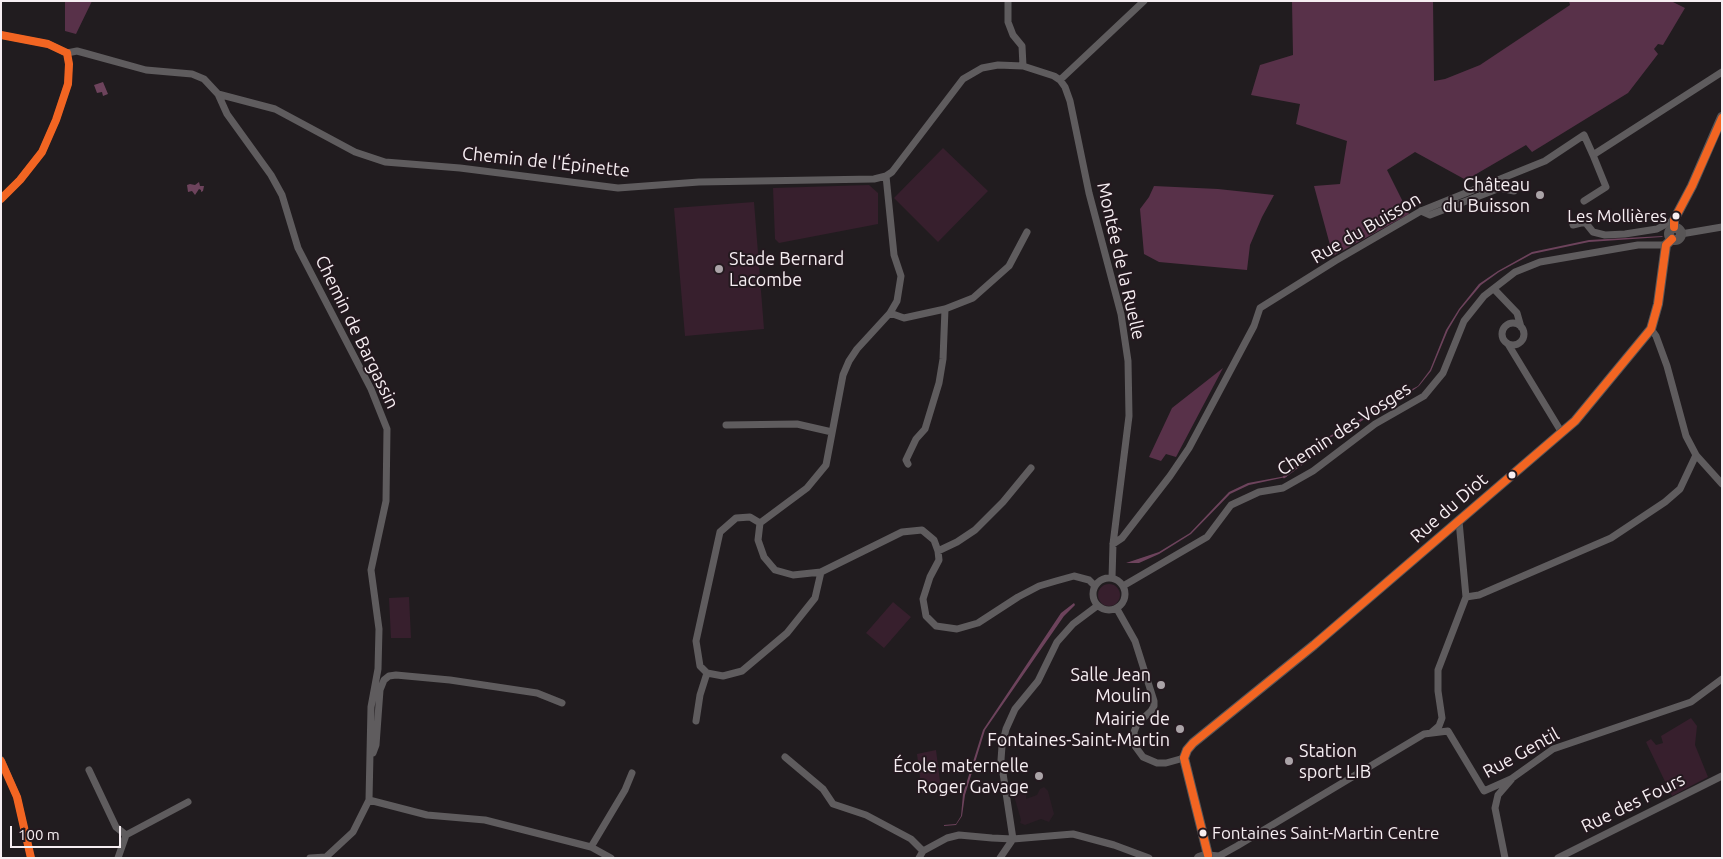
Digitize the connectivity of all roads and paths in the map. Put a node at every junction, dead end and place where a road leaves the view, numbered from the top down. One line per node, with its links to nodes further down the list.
1 (1008, 1): 5 (street)
2 (1144, 1): 7 (street)
3 (1, 35): 4 (street, Chemin de l'Épinette)
4 (67, 53): 8 (street, Chemin de l'Épinette); 13 (street)
5 (1023, 66): 7 (street); 11 (street)
6 (1722, 72): 10 (street)
7 (1060, 80): 35 (street, Montée de la Ruelle)
8 (218, 94): 11 (street, Chemin de l'Épinette); 52 (street, Chemin de Bargassin)
9 (1722, 117): 19 (street)
10 (1593, 156): 14 (street); 15 (street, Rue du Buisson)
11 (886, 176): 22 (street)
12 (1514, 191): 15 (street)
13 (1, 199)
14 (1584, 201)
15 (1421, 211): 35 (street, Rue du Buisson)
16 (1573, 225): 19 (street)
17 (1722, 227): 19 (street)
18 (1027, 232): 21 (street)
19 (1673, 233): 20 (street, Chemin des Vosges); 24 (street, Rue du Diot)
20 (1494, 289): 23 (street); 40 (street, Chemin des Vosges)
21 (945, 309): 22 (street); 30 (street)
22 (890, 313): 27 (street)
23 (1521, 327): 25 (street); 25 (street)
24 (1652, 330): 28 (street, Rue du Diot); 29 (street)
25 (1508, 344): 28 (street)
26 (726, 425): 27 (street)
27 (832, 432): 34 (street)
28 (1562, 433): 33 (street, Rue du Diot)
29 (1696, 455): 32 (street); 41 (street)
30 (908, 464)
31 (1031, 468): 36 (street)
32 (1722, 484)
33 (1459, 521): 41 (street); 50 (street, Rue du Diot)
34 (760, 523): 37 (street); 44 (street)
35 (1113, 544): 38 (street, Montée de la Ruelle)
36 (938, 551): 37 (street); 39 (street)
37 (821, 572): 44 (street)
38 (1112, 578): 39 (street); 40 (street)
39 (1095, 586): 42 (street)
40 (1123, 586): 43 (street)
41 (1466, 597): 48 (street)
42 (1097, 606): 43 (street); 60 (street)
43 (1117, 609): 50 (street)
44 (708, 673): 47 (street)
45 (1722, 679): 56 (street, Rue Gentil)
46 (562, 703): 52 (street)
47 (696, 721)
48 (1432, 733): 56 (street, Rue Gentil); 64 (street)
49 (785, 756): 62 (street)
50 (1184, 758): 64 (street)
51 (1, 760): 65 (street)
52 (370, 761): 57 (street, Chemin de Bargassin)
53 (89, 770): 59 (street)
54 (632, 773): 61 (street)
55 (1722, 776): 73 (street, Rue des Fours)
56 (1511, 780): 72 (street)
57 (369, 800): 61 (street); 63 (street, Chemin de Bargassin)
58 (188, 802): 59 (street)
59 (126, 834): 66 (street)
60 (1013, 839): 62 (street); 70 (street); 71 (street)
61 (591, 847): 68 (street)
62 (923, 851): 69 (street)
63 (327, 857): 67 (street)
64 (1206, 857)
65 (31, 858)
66 (118, 858)
67 (310, 858)
68 (611, 858)
69 (918, 858)
70 (1000, 858)
71 (1149, 858)
72 (1505, 858)
73 (1558, 858)

